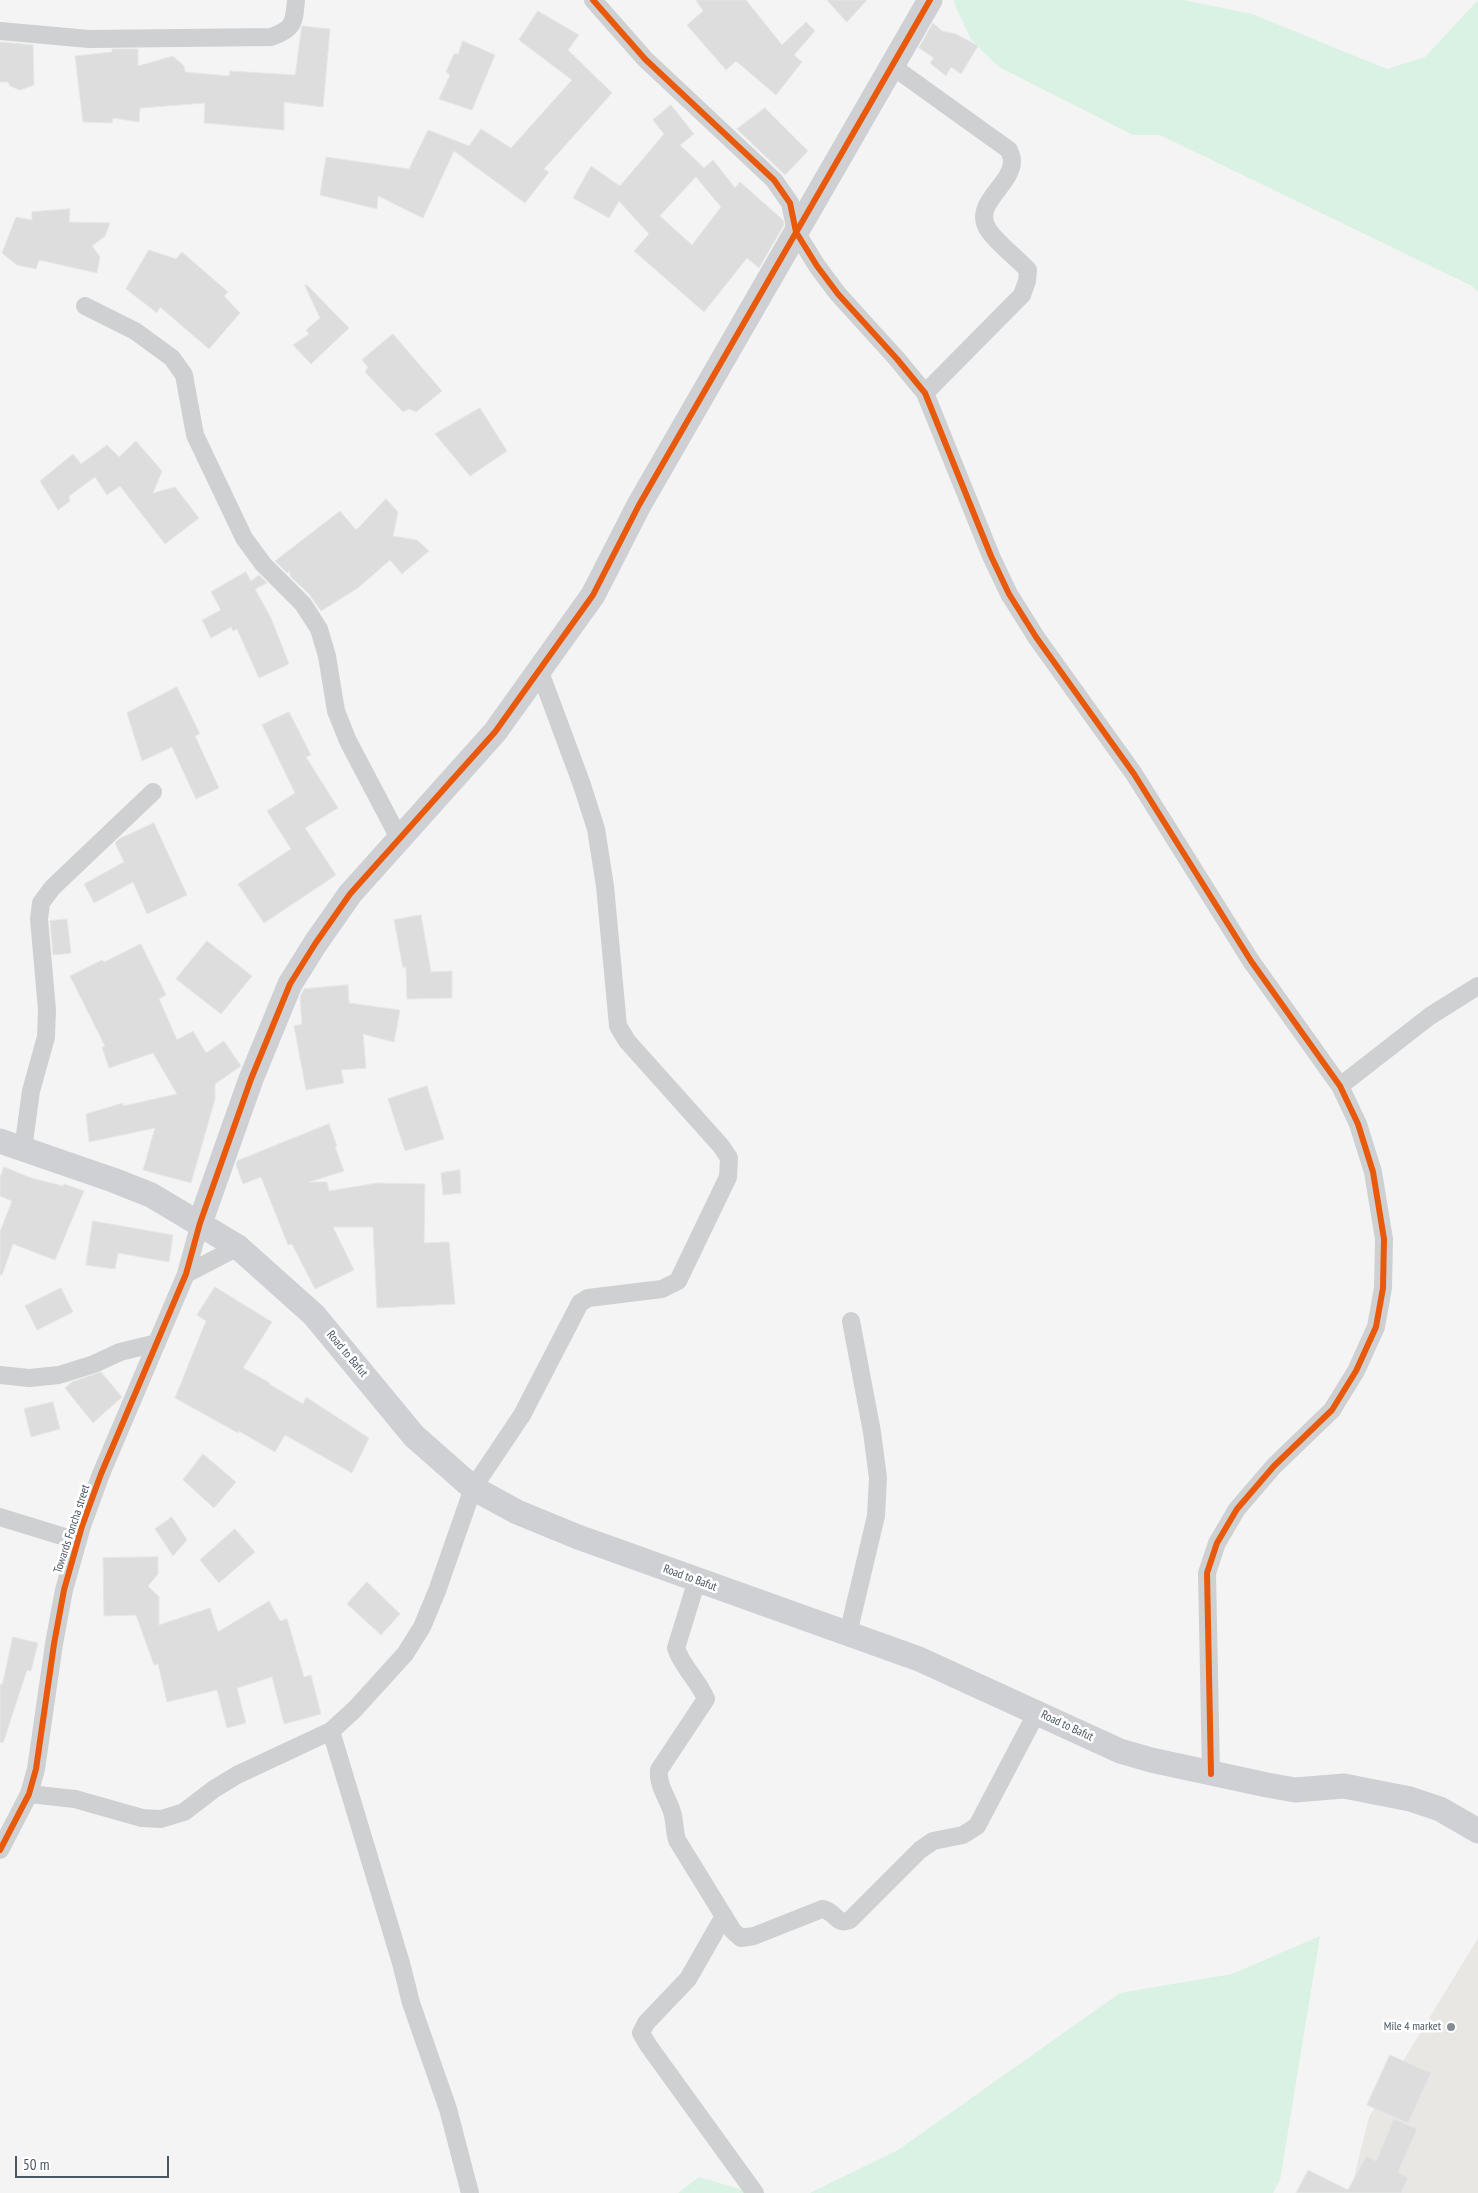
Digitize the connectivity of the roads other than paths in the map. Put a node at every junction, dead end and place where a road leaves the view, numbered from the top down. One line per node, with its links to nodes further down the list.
1 (296, 0): 4 (street)
2 (593, 0): 6 (street)
3 (930, 0): 5 (street)
4 (0, 31)
5 (892, 66): 6 (street); 8 (street)
6 (796, 232): 8 (street); 9 (street)
7 (85, 306): 11 (street)
8 (925, 393): 13 (street)
9 (540, 672): 11 (street); 22 (street)
10 (153, 792): 15 (street)
11 (399, 838): 16 (street)
12 (1478, 986): 13 (street)
13 (1340, 1086): 29 (street)
14 (0, 1141): 15 (street, Road to Bafut)
15 (23, 1149): 16 (street, Road to Bafut)
16 (200, 1223): 17 (street, Road to Bafut); 18 (street, Towards Foncha street)
17 (238, 1247): 18 (street); 22 (street, Road to Bafut)
18 (186, 1274): 20 (street, Towards Foncha street)
19 (851, 1321): 26 (street)
20 (157, 1343): 21 (street); 24 (street, Towards Foncha street)
21 (0, 1375)
22 (473, 1488): 25 (street, Road to Bafut); 28 (street)
23 (0, 1517): 24 (street)
24 (78, 1541): 30 (street, Towards Foncha street)
25 (697, 1580): 26 (street, Road to Bafut); 33 (street)
26 (848, 1634): 27 (street, Road to Bafut)
27 (1037, 1712): 29 (street, Road to Bafut); 33 (street)
28 (330, 1731): 30 (street); 34 (street)
29 (1211, 1774): 31 (street, Road to Bafut)
30 (29, 1794): 32 (street, Towards Foncha street)
31 (1478, 1831)
32 (0, 1850)
33 (724, 1916): 35 (street)
34 (470, 2193)
35 (755, 2193)

